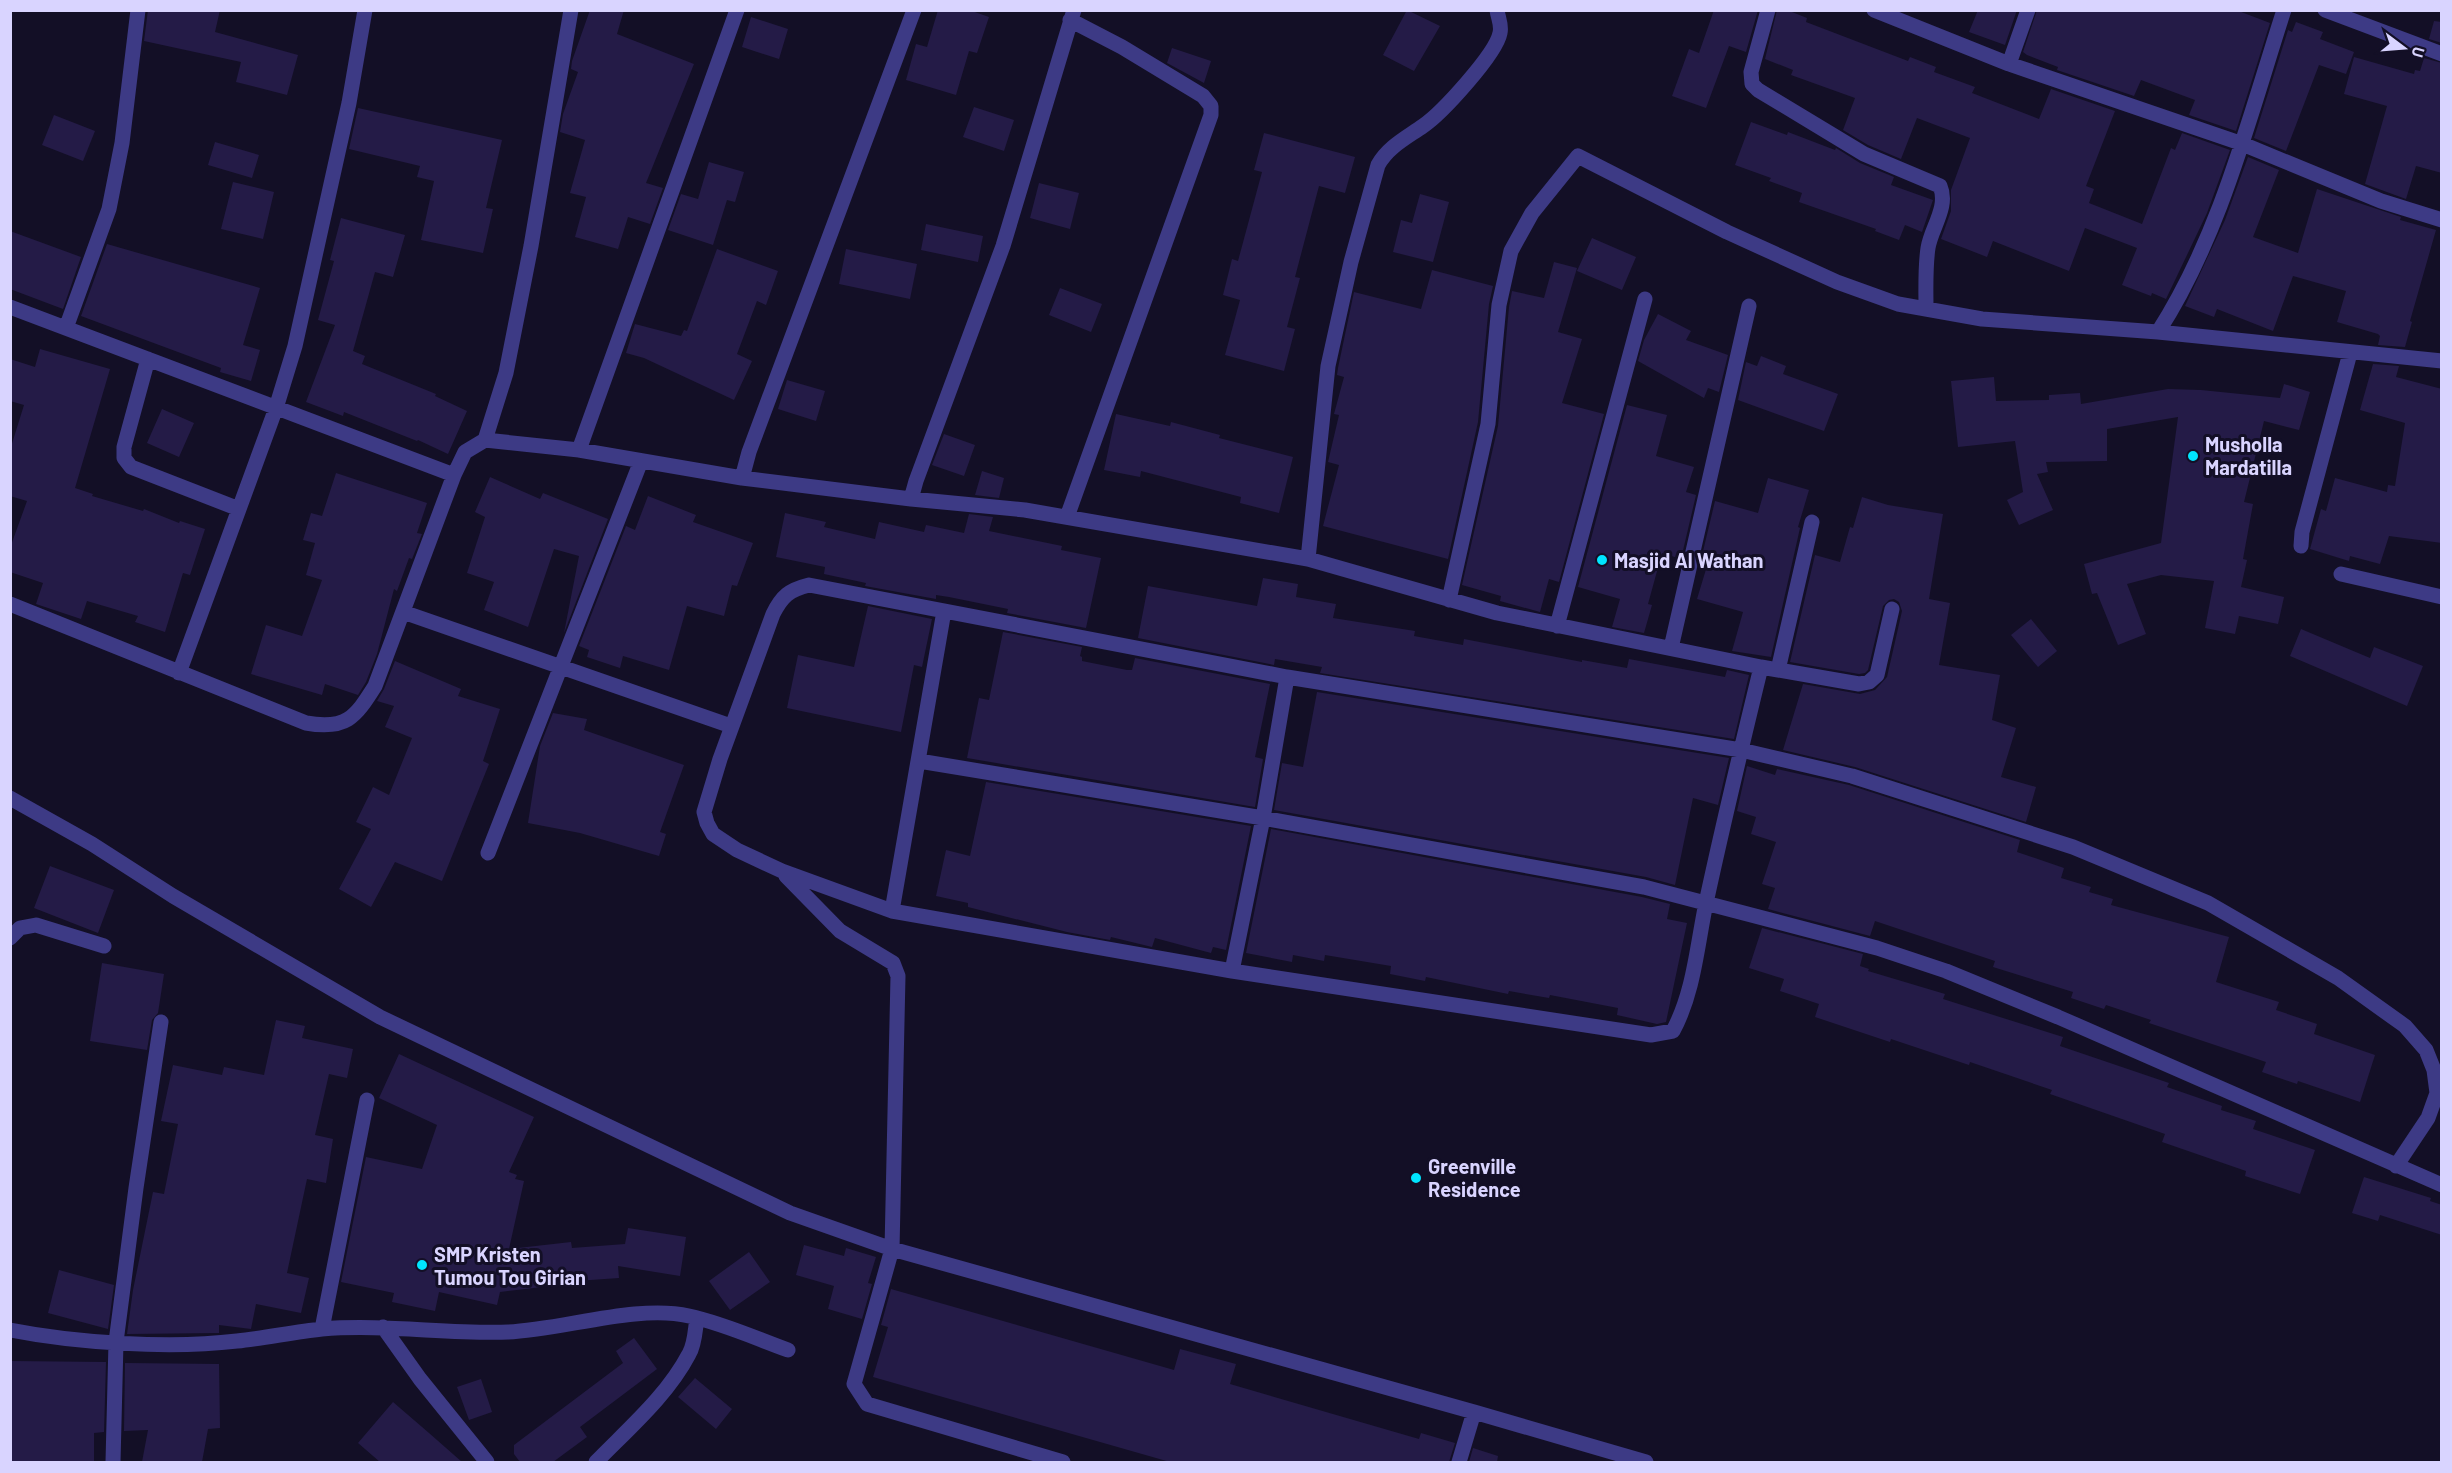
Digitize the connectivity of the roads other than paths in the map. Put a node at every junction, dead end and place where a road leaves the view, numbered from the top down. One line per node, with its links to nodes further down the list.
1 (138, 10): 21 (street)
2 (365, 10): 26 (street)
3 (571, 10): 27 (street)
4 (736, 10): 28 (street)
5 (914, 10): 31 (street)
6 (1497, 10): 37 (street)
7 (1768, 10): 20 (street)
8 (1874, 10): 14 (street)
9 (2028, 10): 14 (street)
10 (2284, 10): 15 (street)
11 (2325, 10): 13 (street)
12 (1072, 15): 32 (street); 34 (street)
13 (2442, 54)
14 (2009, 64): 15 (street)
15 (2240, 143): 16 (street); 22 (street)
16 (2442, 220)
17 (1645, 299): 45 (street)
18 (1749, 306): 46 (street)
19 (10, 307): 21 (street)
20 (1926, 309): 22 (street); 40 (street)
21 (66, 328): 24 (street)
22 (2158, 332): 23 (street)
23 (2350, 353): 25 (street); 36 (street)
24 (148, 359): 26 (street); 33 (street)
25 (2442, 361)
26 (276, 408): 30 (street); 33 (street)
27 (485, 440): 28 (street); 30 (street)
28 (579, 450): 29 (street)
29 (641, 460): 31 (street); 47 (street)
30 (454, 475): 44 (street)
31 (742, 478): 32 (street)
32 (911, 499): 34 (street)
33 (239, 509): 50 (street)
34 (1067, 517): 37 (street)
35 (1812, 522): 49 (street)
36 (2301, 546)
37 (1308, 558): 40 (street)
38 (2341, 574): 39 (street)
39 (2442, 597)
40 (1449, 600): 45 (street)
41 (10, 604): 50 (street)
42 (1892, 609): 49 (street)
43 (944, 611): 51 (street); 52 (street); 54 (street)
44 (403, 612): 47 (street); 50 (street)
45 (1557, 626): 46 (street)
46 (1671, 648): 48 (street)
47 (561, 666): 52 (street); 57 (street)
48 (1761, 667): 49 (street); 53 (street)
49 (1778, 670)
50 (179, 673)
51 (1287, 677): 53 (street); 56 (street)
52 (731, 726): 58 (street)
53 (1741, 750): 59 (street); 66 (street)
54 (919, 761): 56 (street); 60 (street)
55 (10, 798): 68 (street)
56 (1263, 818): 59 (street); 63 (street)
57 (488, 853)
58 (782, 871): 60 (street); 68 (street)
59 (1706, 902): 63 (street); 66 (street)
60 (892, 911): 63 (street)
61 (10, 938): 62 (street)
62 (104, 946)
63 (1232, 971)
64 (160, 1022): 73 (street)
65 (367, 1100): 71 (street)
66 (2396, 1166): 67 (street)
67 (2442, 1185)
68 (892, 1249): 75 (street); 79 (street)
69 (697, 1318): 70 (street); 74 (street); 78 (street)
70 (383, 1328): 71 (street); 77 (street)
71 (322, 1329): 73 (street)
72 (10, 1330): 73 (street)
73 (116, 1342): 76 (street)
74 (788, 1350)
75 (1474, 1412): 80 (street); 81 (street)
76 (113, 1462)
77 (487, 1462)
78 (596, 1462)
79 (1063, 1462)
80 (1459, 1462)
81 (1646, 1462)

